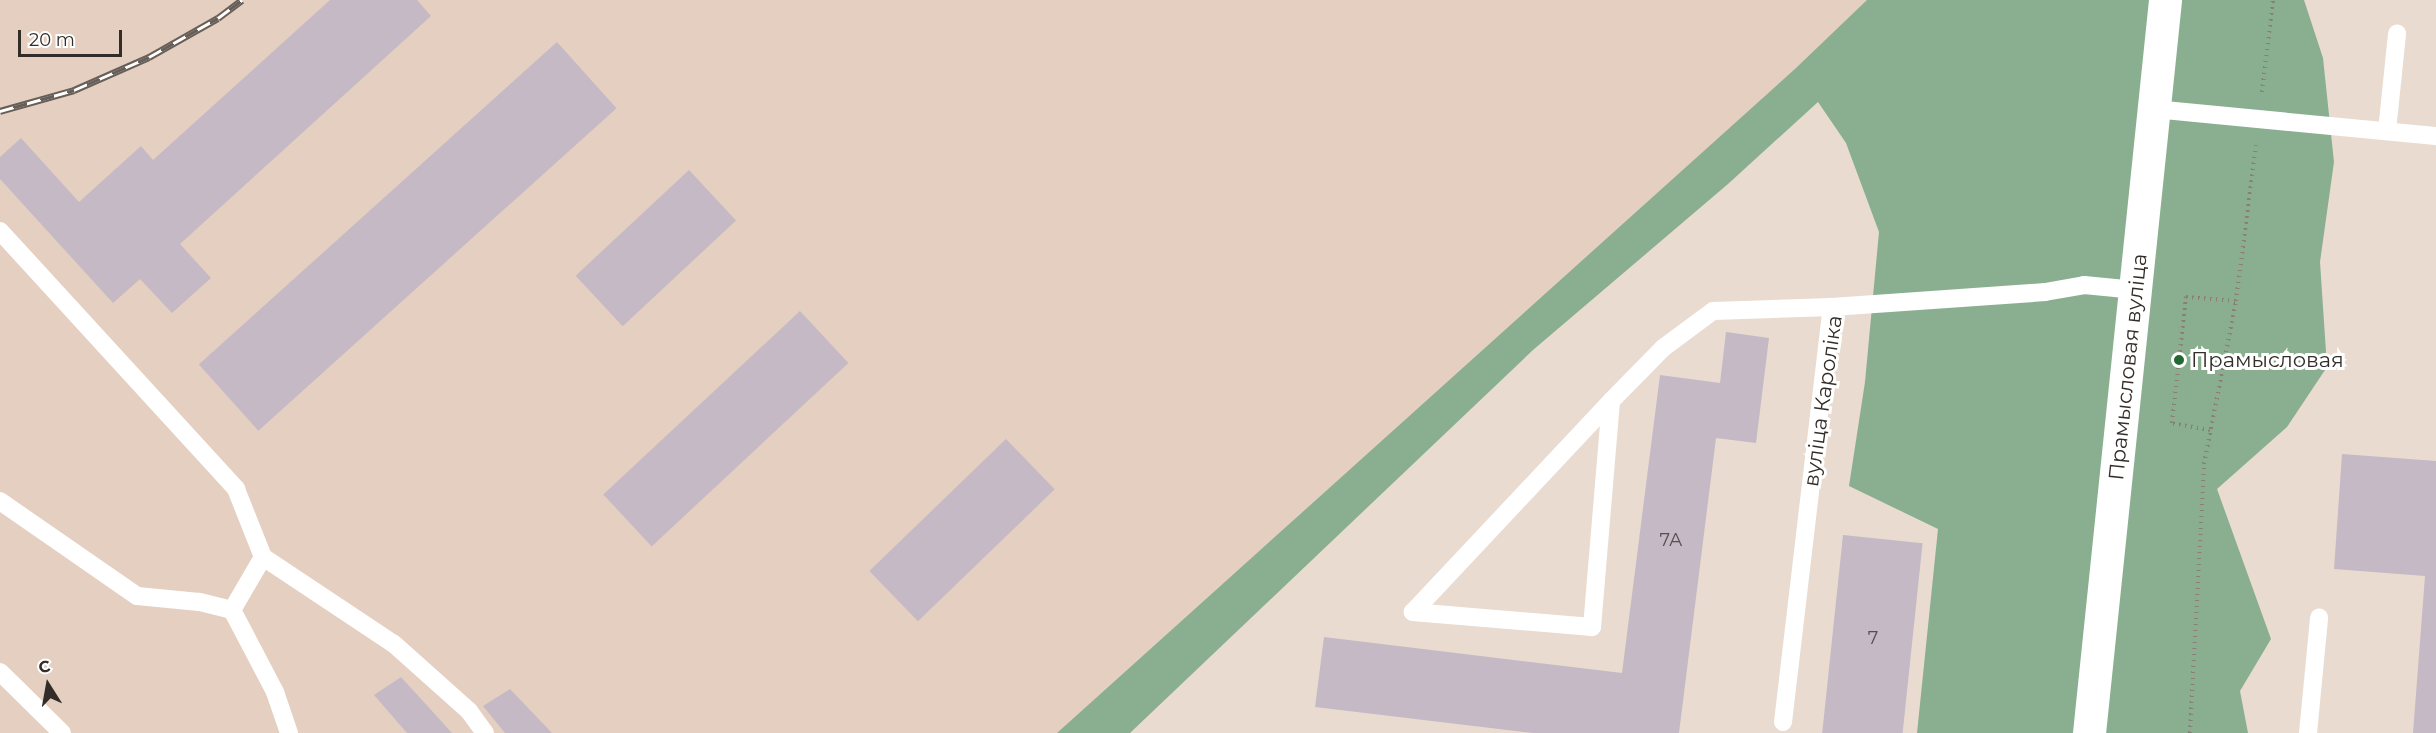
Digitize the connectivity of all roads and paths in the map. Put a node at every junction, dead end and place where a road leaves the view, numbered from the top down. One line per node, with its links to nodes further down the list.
1 (2165, 0): 4 (main road, Прамысловая вуліца)
2 (2273, 0): 5 (path)
3 (2397, 34): 6 (lane)
4 (2154, 109): 5 (lane); 9 (main road, Прамысловая вуліца)
5 (2259, 119): 6 (lane); 10 (path)
6 (2387, 131): 7 (lane)
7 (2436, 136)
8 (0, 231): 15 (lane)
9 (2136, 291): 11 (lane, вуліца Кароліка); 23 (main road, Прамысловая вуліца)
10 (2236, 301): 13 (path); 13 (path)
11 (1832, 307): 12 (lane); 19 (lane, вуліца Кароліка)
12 (1611, 401): 12 (lane)
13 (2210, 430): 24 (path)
14 (0, 501): 16 (lane)
15 (263, 557): 16 (lane); 22 (lane)
16 (232, 610): 21 (lane)
17 (2319, 618): 25 (lane)
18 (0, 672): 20 (lane)
19 (1783, 722)
20 (62, 733)
21 (289, 733)
22 (485, 733)
23 (2089, 733)
24 (2190, 733)
25 (2308, 733)

